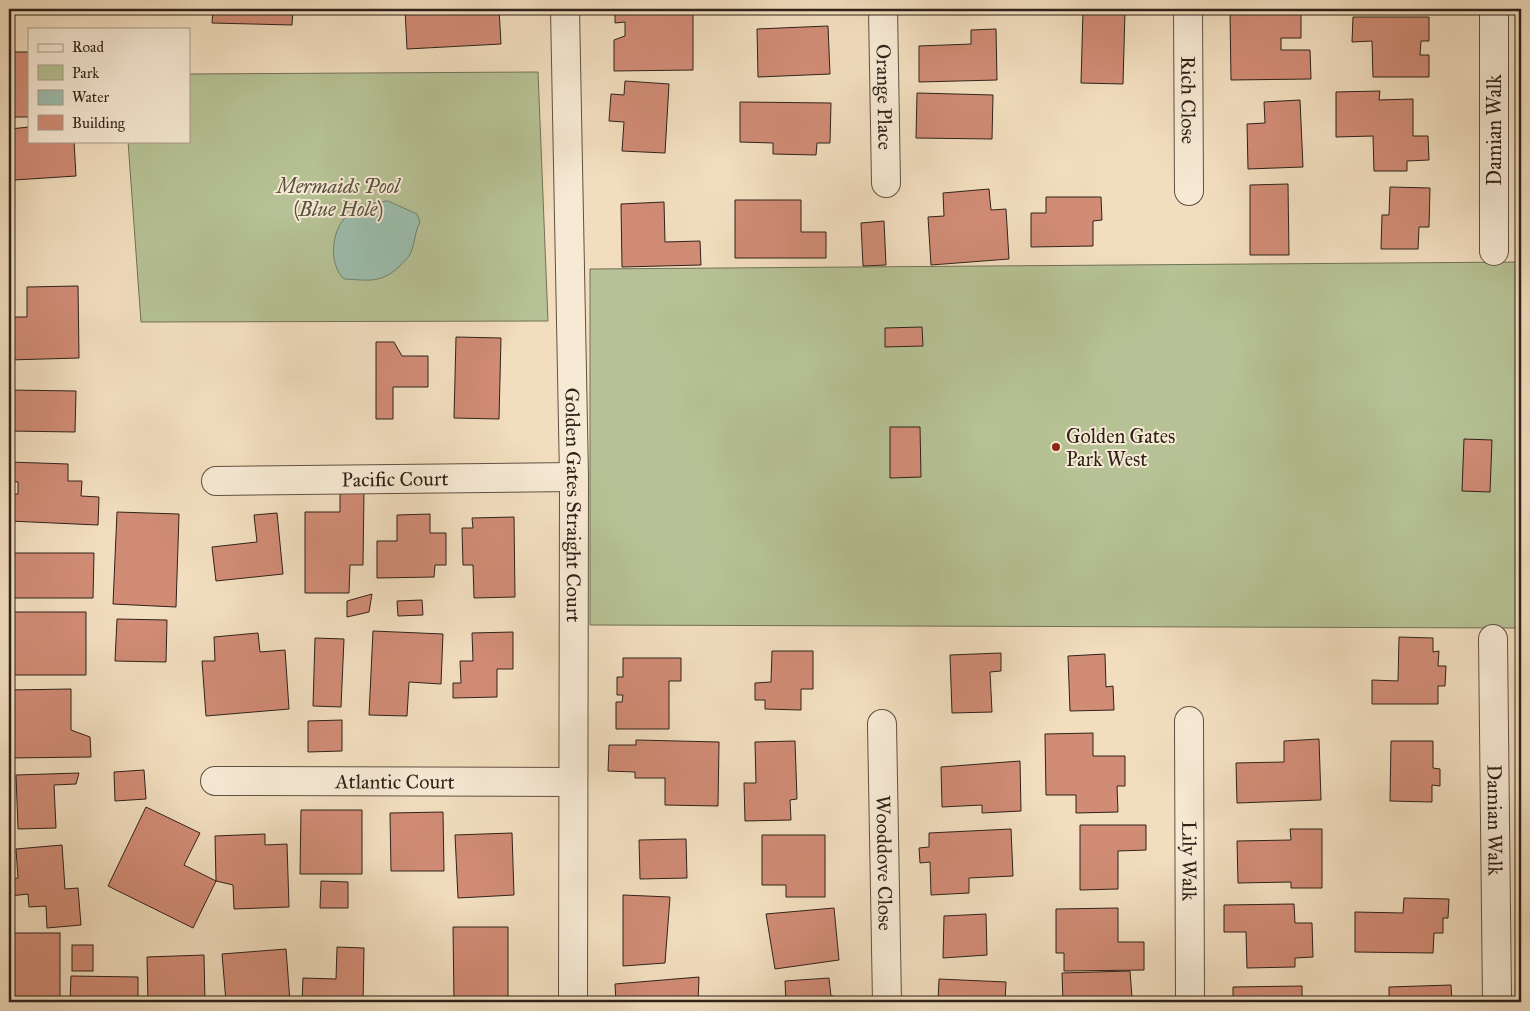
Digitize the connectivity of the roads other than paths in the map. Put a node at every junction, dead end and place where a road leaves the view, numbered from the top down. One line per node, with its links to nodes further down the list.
1 (565, 9): 8 (street, Golden Gates Straight Court)
2 (883, 9): 5 (street, Orange Place)
3 (1188, 9): 6 (street, Rich Close)
4 (1494, 9): 7 (street, Damian Walk)
5 (886, 183)
6 (1189, 191)
7 (1494, 251)
8 (574, 477): 9 (street, Pacific Court); 14 (street, Golden Gates Straight Court)
9 (216, 481)
10 (1493, 639): 18 (street, Damian Walk)
11 (1189, 721): 17 (street, Lily Walk)
12 (882, 724): 16 (street, Wooddove Close)
13 (215, 781): 14 (street, Atlantic Court)
14 (573, 782): 15 (street, Golden Gates Straight Court)
15 (573, 1002)
16 (887, 1002)
17 (1190, 1002)
18 (1497, 1002)

